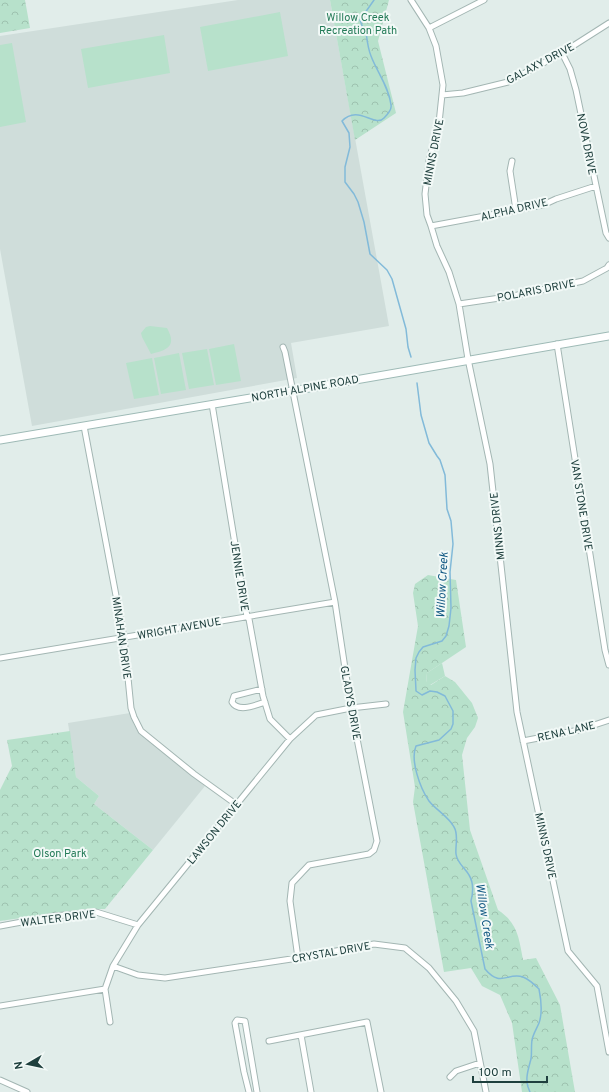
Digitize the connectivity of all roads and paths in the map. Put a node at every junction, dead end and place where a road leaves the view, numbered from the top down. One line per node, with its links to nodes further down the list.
1 (411, 0): 4 (street, MINNS DRIVE)
2 (484, 0): 4 (street)
3 (609, 23): 5 (street, GALAXY DRIVE)
4 (429, 28): 6 (street, MINNS DRIVE)
5 (562, 53): 6 (street, GALAXY DRIVE); 8 (street, NOVA DRIVE)
6 (442, 95): 10 (street, MINNS DRIVE)
7 (512, 161): 9 (street)
8 (596, 186): 9 (street, ALPHA DRIVE); 11 (street, NOVA DRIVE)
9 (516, 210): 10 (street, ALPHA DRIVE)
10 (431, 226): 13 (street, MINNS DRIVE)
11 (609, 238)
12 (609, 265): 13 (street, POLARIS DRIVE)
13 (459, 304): 17 (street, MINNS DRIVE)
14 (609, 336): 15 (main road, NORTH ALPINE ROAD)
15 (557, 344): 17 (main road, NORTH ALPINE ROAD); 26 (street, VAN STONE DRIVE)
16 (282, 347): 18 (street, GLADYS DRIVE)
17 (468, 359): 18 (main road, NORTH ALPINE ROAD); 33 (street, MINNS DRIVE)
18 (292, 391): 19 (main road, NORTH ALPINE ROAD); 22 (street, GLADYS DRIVE)
19 (212, 404): 20 (main road, NORTH ALPINE ROAD); 23 (street, JENNIE DRIVE)
20 (84, 426): 21 (main road, NORTH ALPINE ROAD); 24 (street, MINAHAN DRIVE)
21 (0, 440)
22 (335, 602): 23 (street, WRIGHT AVENUE); 30 (street, GLADYS DRIVE)
23 (247, 617): 24 (street, WRIGHT AVENUE); 27 (street, JENNIE DRIVE)
24 (124, 638): 25 (street, WRIGHT AVENUE); 34 (street, MINAHAN DRIVE)
25 (0, 658)
26 (609, 665)
27 (262, 689): 28 (street, JENNIE DRIVE); 28 (street)
28 (265, 702): 32 (street, JENNIE DRIVE)
29 (386, 704): 30 (street, LAWSON DRIVE)
30 (351, 708): 32 (street, LAWSON DRIVE); 37 (street, GLADYS DRIVE)
31 (609, 720): 33 (street, RENA LANE)
32 (290, 739): 34 (street, LAWSON DRIVE)
33 (523, 741): 44 (street, MINNS DRIVE)
34 (237, 805): 35 (street, LAWSON DRIVE)
35 (138, 925): 36 (street, WALTER DRIVE); 38 (street, LAWSON DRIVE)
36 (0, 926)
37 (298, 958): 38 (street, CRYSTAL DRIVE); 45 (street, CRYSTAL DRIVE)
38 (113, 966): 39 (street, LAWSON DRIVE)
39 (105, 989): 40 (street); 41 (street, LAWSON DRIVE)
40 (0, 1006)
41 (110, 1022)
42 (301, 1034): 43 (street); 51 (street); 52 (street)
43 (269, 1041)
44 (609, 1052)
45 (480, 1063): 46 (street); 53 (street, CRYSTAL DRIVE)
46 (450, 1077)
47 (0, 1080): 48 (street)
48 (27, 1092)
49 (249, 1092): 50 (street)
50 (257, 1092)
51 (311, 1092)
52 (381, 1092)
53 (486, 1092)

